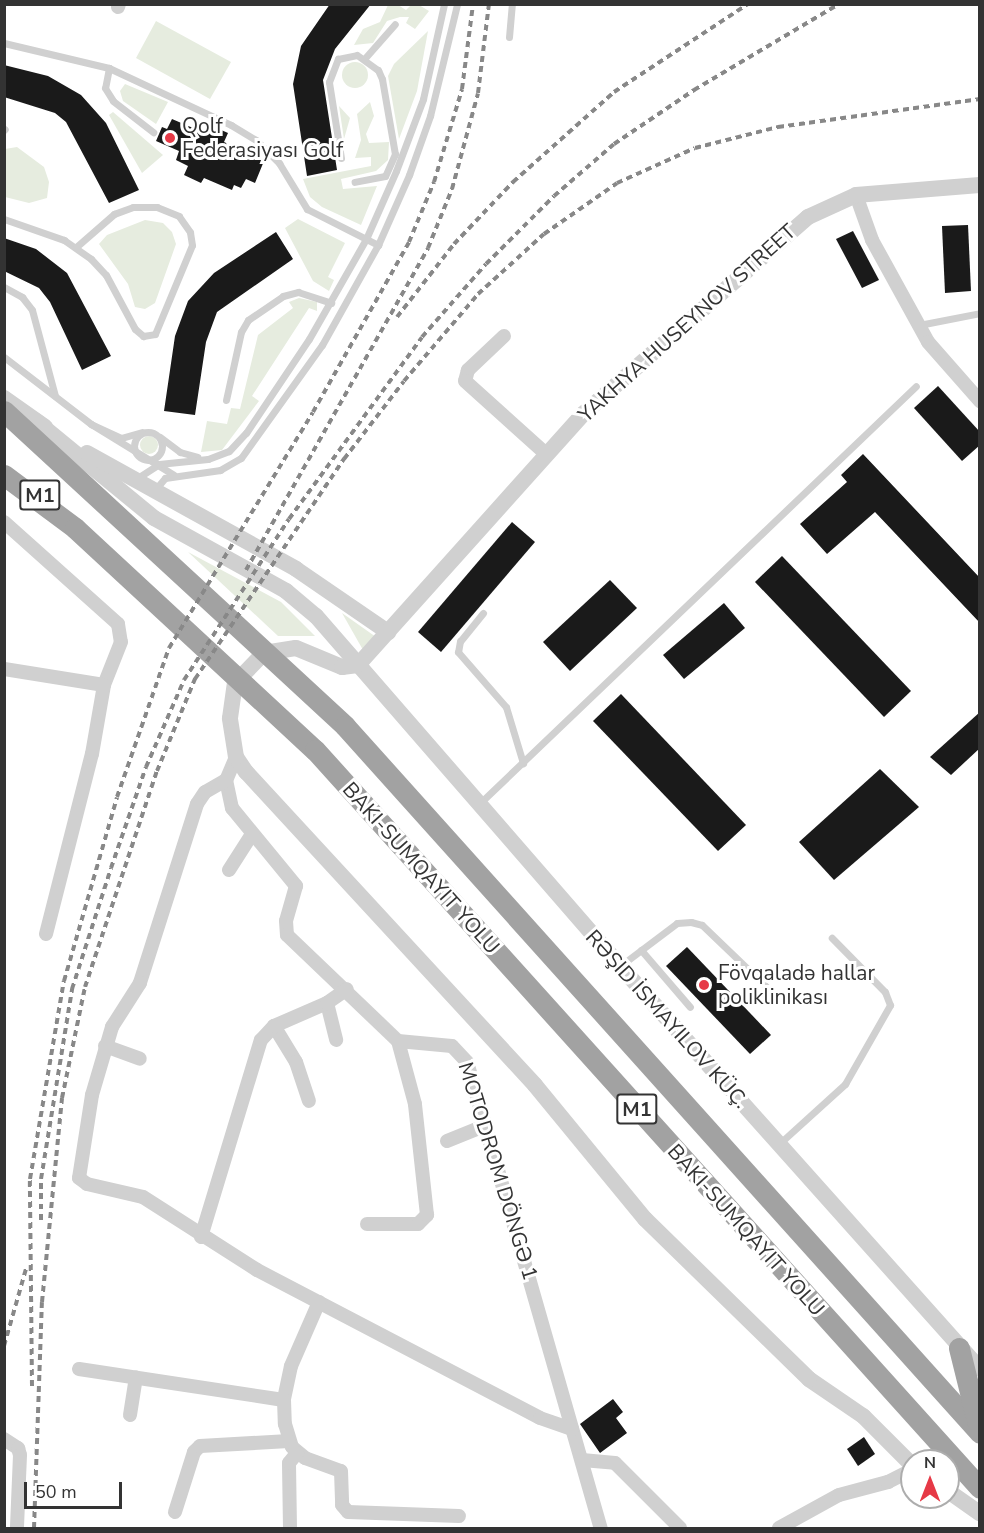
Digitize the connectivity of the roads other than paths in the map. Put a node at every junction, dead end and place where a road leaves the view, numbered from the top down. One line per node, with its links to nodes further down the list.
1 (444, 4): 11 (lane)
2 (457, 4): 12 (lane)
3 (512, 4): 5 (lane)
4 (395, 24): 7 (lane)
5 (509, 37)
6 (4, 43): 8 (lane)
7 (365, 58): 10 (lane); 11 (lane)
8 (109, 68): 9 (lane); 17 (lane)
9 (153, 132)
10 (341, 158)
11 (394, 169): 12 (lane); 13 (lane); 17 (lane)
12 (409, 175): 18 (lane)
13 (355, 182)
14 (980, 184): 15 (street, YAKHYA HUSEYNOV STREET)
15 (856, 195): 23 (street); 36 (street, YAKHYA HUSEYNOV STREET)
16 (4, 219): 19 (lane)
17 (366, 239): 18 (lane); 21 (lane)
18 (378, 245): 42 (lane)
19 (76, 247): 19 (lane)
20 (4, 287): 27 (lane)
21 (331, 303): 29 (lane); 38 (lane)
22 (980, 313): 23 (lane)
23 (919, 325): 30 (street)
24 (504, 336): 36 (street)
25 (4, 357): 27 (lane)
26 (916, 386): 55 (lane)
27 (55, 396): 33 (lane)
28 (4, 398): 32 (street)
29 (226, 400)
30 (980, 401)
31 (4, 411): 87 (highway, M1)
32 (36, 421): 43 (street); 50 (street)
33 (91, 424): 34 (lane); 37 (lane)
34 (142, 432): 35 (lane); 37 (lane)
35 (160, 436): 37 (lane); 38 (lane)
36 (545, 453): 49 (street, YAKHYA HUSEYNOV STREET)
37 (141, 459): 40 (lane)
38 (208, 459): 40 (lane)
39 (4, 463): 46 (highway, M1)
40 (154, 466): 42 (lane); 43 (lane)
41 (4, 475): 46 (highway)
42 (174, 475): 44 (lane)
43 (133, 482): 44 (street)
44 (153, 493): 47 (street)
45 (4, 522): 53 (street)
46 (75, 528): 94 (highway, M1)
47 (302, 573): 49 (street); 50 (street)
48 (483, 613): 55 (lane)
49 (388, 632): 51 (street, YAKHYA HUSEYNOV STREET)
50 (342, 644): 51 (street)
51 (358, 665): 54 (street); 57 (street)
52 (4, 669): 53 (street)
53 (104, 685): 60 (street)
54 (236, 757): 56 (street); 91 (street)
55 (523, 763): 57 (lane)
56 (226, 780): 58 (street); 71 (street)
57 (478, 804): 63 (street)
58 (252, 834): 59 (street); 64 (street)
59 (229, 870)
60 (46, 934)
61 (832, 938): 76 (lane)
62 (641, 950): 63 (lane); 65 (lane); 67 (lane)
63 (620, 966): 76 (street)
64 (347, 989): 66 (street); 70 (street)
65 (777, 997)
66 (327, 1003): 68 (street); 69 (street)
67 (690, 1007)
68 (274, 1026): 73 (street); 78 (street)
69 (336, 1040)
70 (398, 1041): 74 (street, MOTODROM DÖNGƏ 1); 77 (street)
71 (105, 1046): 72 (street); 78 (street)
72 (140, 1059)
73 (309, 1101)
74 (484, 1126): 75 (street); 86 (street, MOTODROM DÖNGƏ 1)
75 (447, 1141)
76 (778, 1144): 80 (street)
77 (367, 1224)
78 (201, 1237): 79 (street)
79 (319, 1302): 84 (street); 86 (street)
80 (959, 1348): 82 (street); 87 (highway)
81 (79, 1369): 83 (street)
82 (980, 1369)
83 (135, 1377): 84 (street); 85 (street)
84 (284, 1400): 89 (street)
85 (130, 1415)
86 (572, 1429): 92 (street, MOTODROM DÖNGƏ 1)
87 (980, 1433)
88 (4, 1439): 99 (street)
89 (289, 1441): 90 (street); 96 (street)
90 (297, 1453): 98 (street); 100 (street)
91 (900, 1453)
92 (582, 1460): 101 (street, MOTODROM DÖNGƏ 1); 102 (street)
93 (900, 1476): 103 (street)
94 (980, 1488)
95 (960, 1499): 97 (street)
96 (175, 1512)
97 (980, 1513)
98 (459, 1516)
99 (17, 1528)
100 (290, 1528)
101 (601, 1528)
102 (681, 1528)
103 (779, 1528)

